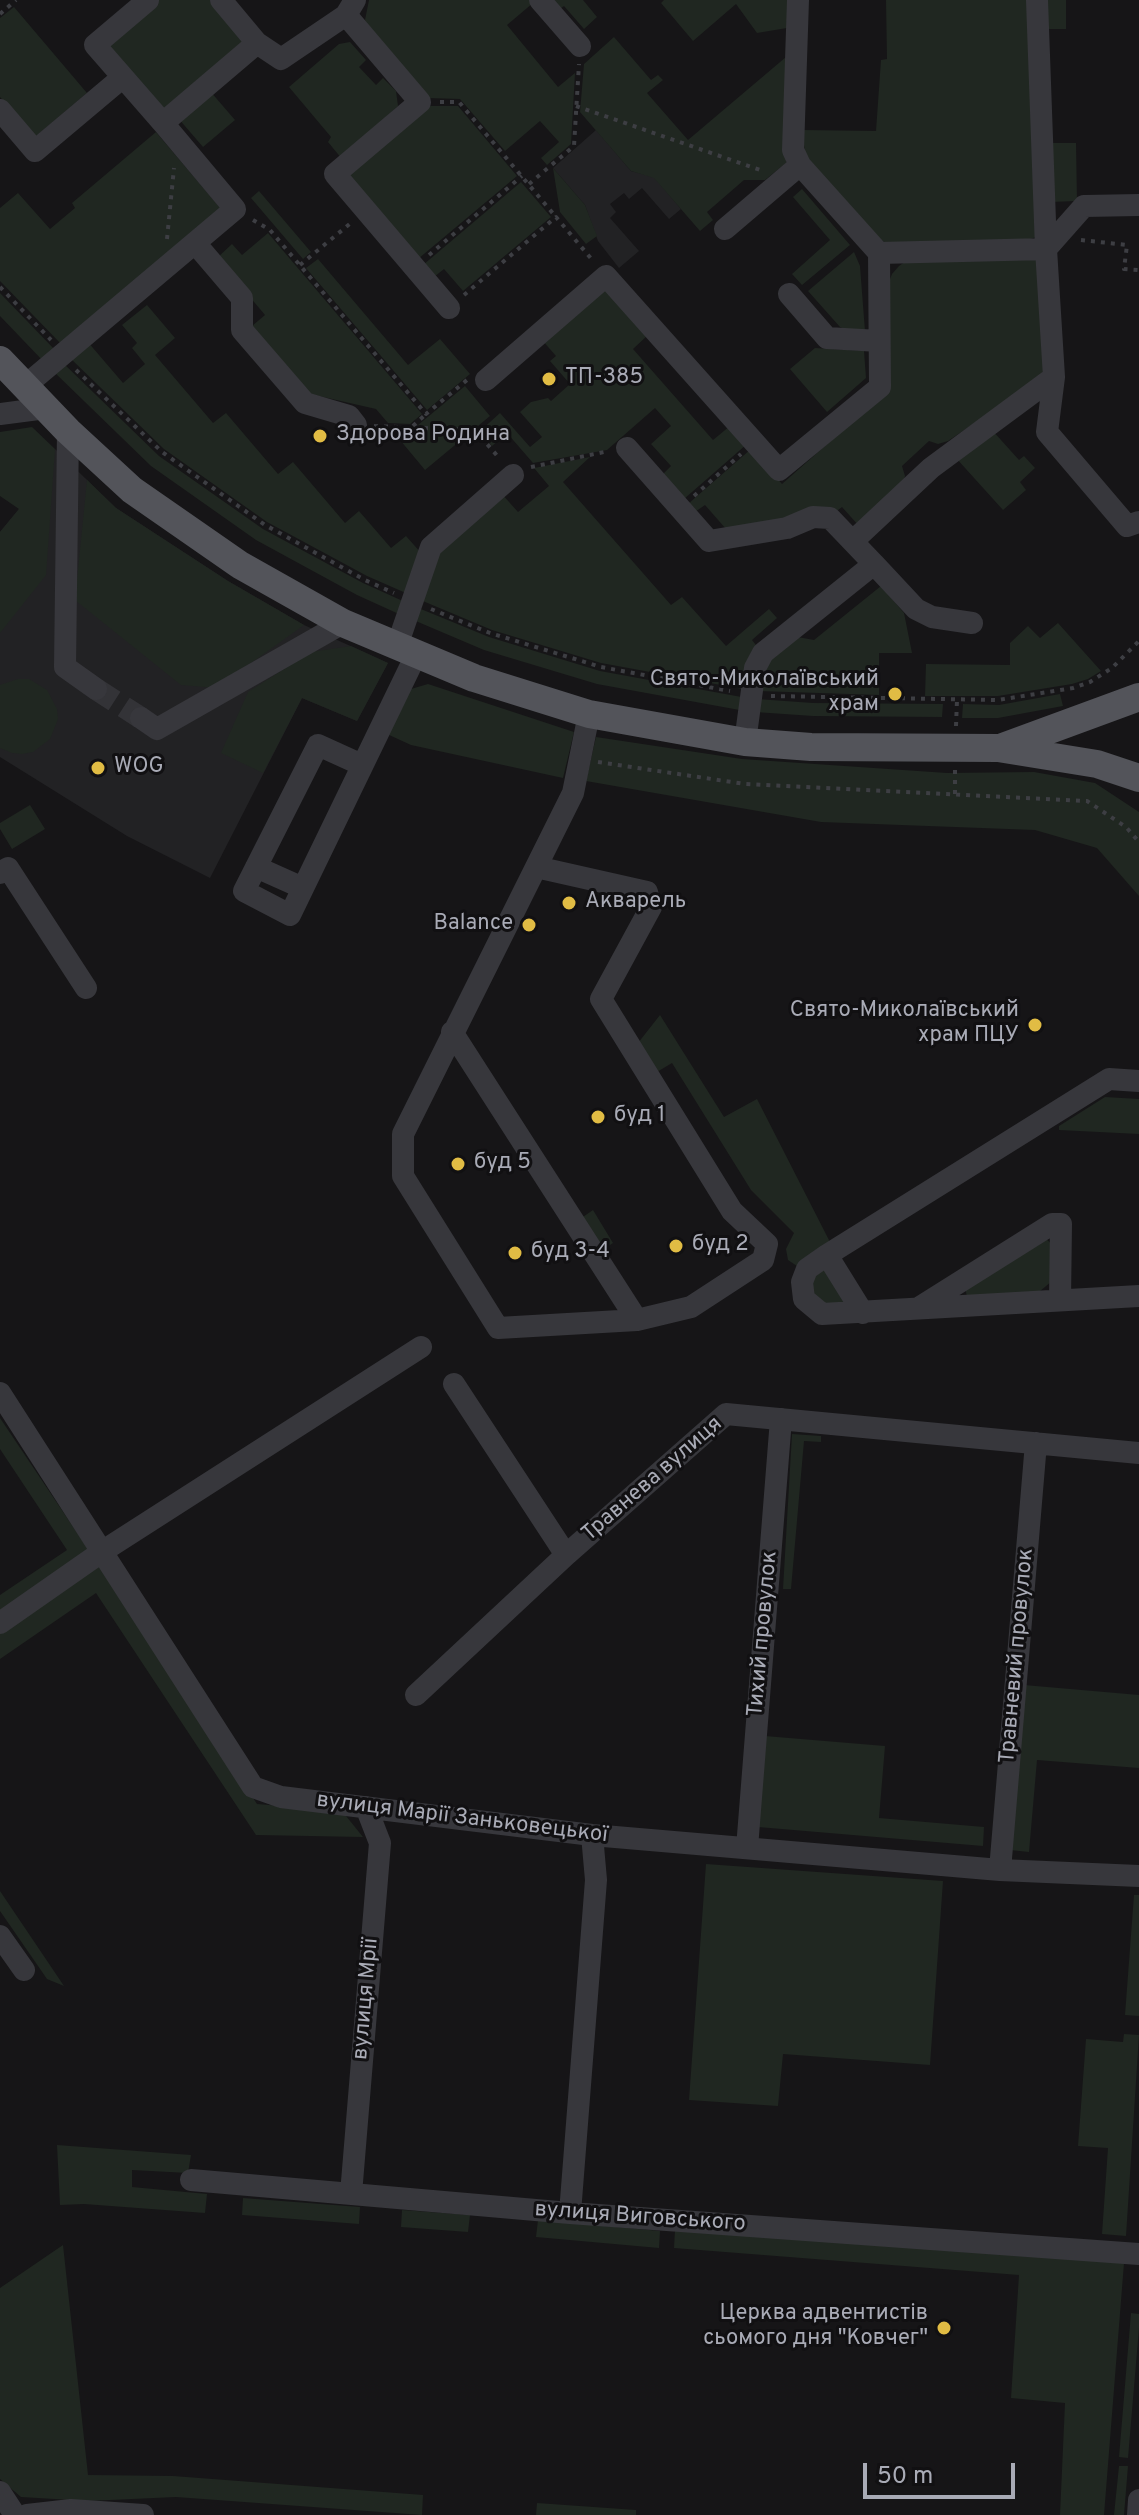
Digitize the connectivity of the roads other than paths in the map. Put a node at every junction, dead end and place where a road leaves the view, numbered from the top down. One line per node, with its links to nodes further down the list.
1 (148, 0): 9 (street)
2 (221, 0): 7 (street)
3 (540, 0): 8 (street)
4 (798, 0): 12 (street)
5 (1037, 0): 16 (street)
6 (351, 8): 7 (street); 19 (street)
7 (257, 43): 11 (street)
8 (580, 46)
9 (123, 77): 10 (street); 11 (street)
10 (0, 110)
11 (163, 123): 15 (street)
12 (792, 172): 14 (street); 17 (street)
13 (1139, 205): 16 (street)
14 (725, 229)
15 (195, 243): 24 (street); 27 (street)
16 (1050, 243): 17 (street); 22 (street)
17 (879, 253): 20 (street)
18 (789, 294): 20 (street)
19 (449, 308)
20 (879, 341): 23 (street)
21 (0, 360): 24 (main road)
22 (1054, 377): 31 (street); 32 (street)
23 (486, 380)
24 (25, 386): 25 (main road)
25 (46, 408): 26 (street); 28 (main road)
26 (0, 414)
27 (356, 425)
28 (68, 431): 34 (main road); 37 (street)
29 (627, 448): 32 (street)
30 (513, 475): 36 (street)
31 (1139, 522)
32 (853, 541): 33 (street)
33 (874, 564): 35 (street); 41 (street)
34 (343, 623): 36 (main road); 40 (street)
35 (972, 623)
36 (406, 650): 39 (main road); 43 (street)
37 (96, 689)
38 (1139, 697): 42 (main road)
39 (589, 714): 41 (main road); 45 (street)
40 (141, 718)
41 (745, 742): 42 (main road)
42 (998, 748): 44 (main road)
43 (362, 765): 43 (street)
44 (1139, 778)
45 (536, 867): 48 (street); 55 (street)
46 (0, 873): 47 (street)
47 (86, 988)
48 (452, 1032): 55 (street); 55 (street)
49 (1139, 1081): 50 (street)
50 (827, 1255): 54 (street); 54 (street)
51 (1139, 1296): 52 (street)
52 (1060, 1300): 53 (street); 53 (street)
53 (919, 1308): 54 (street)
54 (863, 1313)
55 (637, 1320)
56 (421, 1347): 62 (street)
57 (454, 1384): 63 (street)
58 (0, 1393): 62 (street, вулиця Марії Заньковецької)
59 (781, 1419): 60 (street, Травнева вулиця); 63 (street, Травнева вулиця); 68 (street, Тихий провулок)
60 (1036, 1443): 61 (street, Травнева вулиця); 69 (street, Травневий провулок)
61 (1139, 1453)
62 (103, 1551): 64 (street); 66 (street, вулиця Марії Заньковецької)
63 (566, 1555): 65 (street, Травнева вулиця)
64 (0, 1623)
65 (416, 1695)
66 (366, 1807): 67 (street, вулиця Марії Заньковецької); 74 (street, вулиця Мрії)
67 (592, 1835): 68 (street, вулиця Марії Заньковецької); 75 (street)
68 (747, 1848): 69 (street, вулиця Марії Заньковецької)
69 (1000, 1870): 70 (street, вулиця Марії Заньковецької)
70 (1139, 1876)
71 (0, 1936): 72 (street)
72 (24, 1970)
73 (191, 2180): 74 (street, вулиця Виговського)
74 (351, 2194): 75 (street, вулиця Виговського)
75 (570, 2213): 76 (street, вулиця Виговського)
76 (1139, 2254)
77 (0, 2492): 79 (street)
78 (1139, 2500): 82 (street)
79 (15, 2515)
80 (27, 2515): 81 (street)
81 (143, 2515)
82 (1138, 2515)

